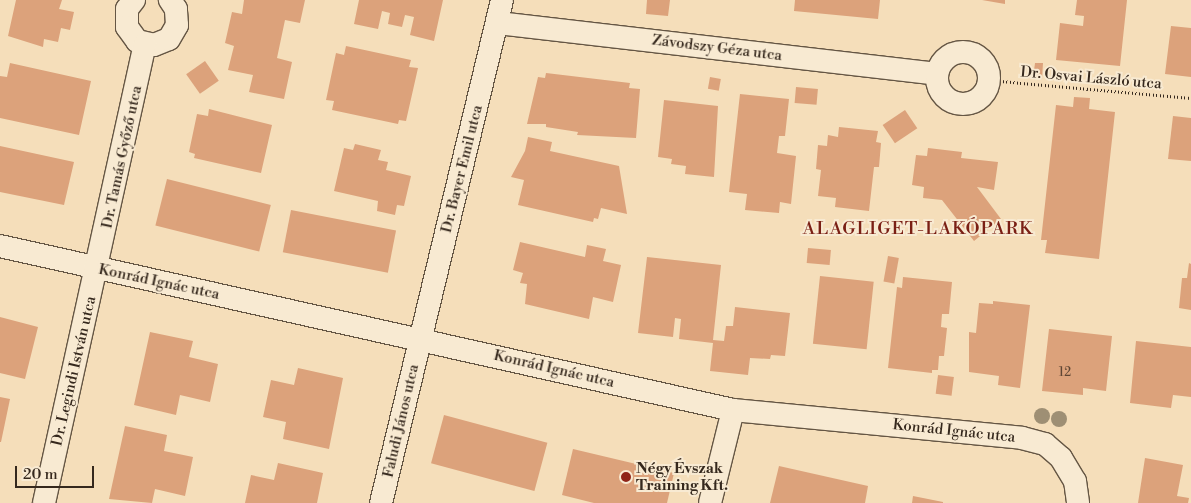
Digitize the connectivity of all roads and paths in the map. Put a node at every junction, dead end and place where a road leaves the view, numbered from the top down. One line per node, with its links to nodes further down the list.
1 (134, 0): 5 (street)
2 (170, 0): 5 (street)
3 (502, 0): 4 (street, Dr. Bayer Emil utca)
4 (498, 23): 6 (street, Závodszy Géza utca); 11 (street, Dr. Bayer Emil utca)
5 (145, 45): 10 (street, Dr. Tamás Győző utca)
6 (937, 74): 7 (street); 7 (street)
7 (989, 80): 8 (path, Dr. Osvai László utca)
8 (1191, 98)
9 (0, 246): 10 (street, Konrád Ignác utca)
10 (98, 268): 11 (street, Konrád Ignác utca); 13 (street, Dr. Legindi István utca)
11 (421, 338): 12 (street, Konrád Ignác utca); 14 (street, Faludi János utca)
12 (733, 410): 15 (street); 16 (street, Konrád Ignác utca)
13 (44, 503)
14 (381, 503)
15 (710, 503)
16 (1078, 503)

